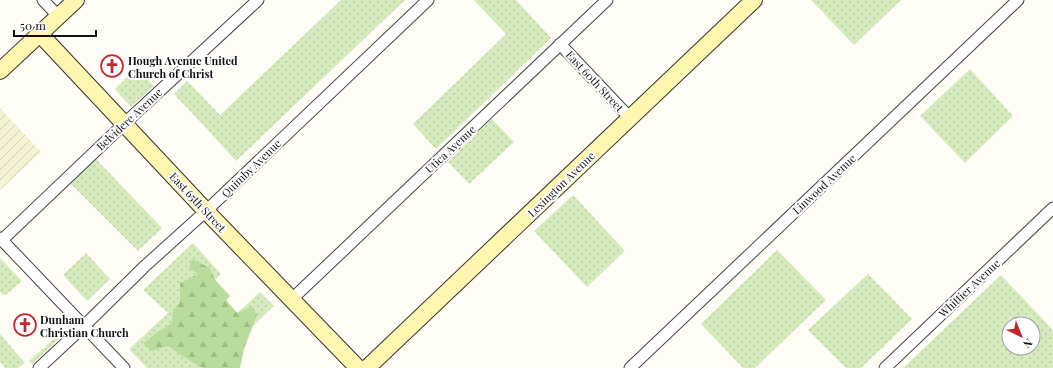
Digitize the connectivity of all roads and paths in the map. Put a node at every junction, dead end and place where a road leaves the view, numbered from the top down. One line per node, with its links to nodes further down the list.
1 (43, 0): 8 (street)
2 (76, 0): 8 (street)
3 (258, 0): 13 (street, Belvidere Avenue)
4 (428, 0): 15 (street, Quimby Avenue)
5 (607, 0): 10 (street, Utica Avenue)
6 (754, 0): 12 (street, Lexington Avenue)
7 (1018, 0): 23 (street, Linwood Avenue)
8 (59, 17): 9 (street)
9 (40, 34): 11 (street); 13 (street, East 65th Street)
10 (560, 44): 12 (street, East 60th Street); 17 (street, Utica Avenue)
11 (0, 71)
12 (630, 118): 22 (street, Lexington Avenue)
13 (125, 123): 15 (street, East 65th Street); 16 (street, Belvidere Avenue)
14 (1053, 208): 24 (street, Whittier Avenue)
15 (206, 211): 17 (street, East 65th Street); 18 (street, Quimby Avenue)
16 (1, 239): 18 (street)
17 (292, 299): 21 (street, East 65th Street)
18 (84, 326): 19 (street, Quimby Avenue); 20 (street)
19 (39, 368)
20 (124, 368)
21 (358, 368)
22 (367, 368)
23 (630, 368)
24 (885, 368)

